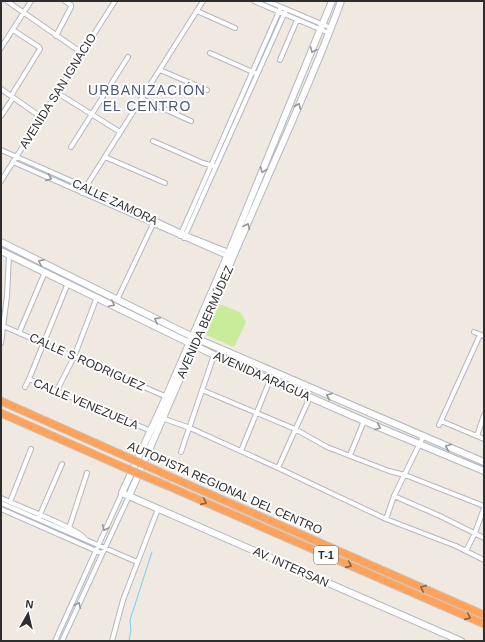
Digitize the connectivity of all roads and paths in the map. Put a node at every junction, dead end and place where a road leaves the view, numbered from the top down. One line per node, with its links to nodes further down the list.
1 (6, 1): 15 (street)
2 (31, 1): 15 (street)
3 (65, 1): 22 (street)
4 (109, 1): 10 (street)
5 (203, 1): 13 (street)
6 (254, 1): 14 (street)
7 (267, 1): 11 (street)
8 (332, 1): 18 (street, AVENIDA BERMÚDEZ)
9 (341, 1): 21 (street, AVENIDA BERMÚDEZ)
10 (114, 2): 24 (street, AVENIDA SAN IGNACIO)
11 (281, 7): 12 (street); 14 (street)
12 (286, 10): 16 (street); 18 (street)
13 (197, 11): 19 (street); 28 (street)
14 (279, 12): 16 (street); 29 (street)
15 (24, 13): 20 (street); 22 (street)
16 (284, 14): 17 (street); 29 (street)
17 (297, 20): 18 (street); 27 (street)
18 (322, 27): 21 (street); 48 (street, AVENIDA BERMÚDEZ, one-way to 48)
19 (235, 28)
20 (13, 30): 23 (street); 33 (street)
21 (330, 30): 48 (street, AVENIDA BERMÚDEZ, one-way to 21)
22 (56, 36): 24 (street)
23 (2, 46)
24 (82, 53): 32 (street, AVENIDA SAN IGNACIO)
25 (210, 53): 29 (street)
26 (128, 57): 35 (street)
27 (280, 60)
28 (160, 70): 31 (street); 34 (street)
29 (255, 74): 45 (street)
30 (1, 89): 33 (street)
31 (207, 90)
32 (56, 92): 35 (street); 37 (street, AVENIDA SAN IGNACIO)
33 (12, 97): 36 (street); 37 (street)
34 (142, 99): 38 (street); 39 (street)
35 (91, 114): 39 (street); 41 (street)
36 (1, 116)
37 (41, 118): 44 (street, AVENIDA SAN IGNACIO)
38 (191, 121)
39 (120, 132): 43 (street)
40 (153, 141): 45 (street)
41 (71, 147)
42 (1, 150): 44 (street, CALLE ZAMORA)
43 (105, 157): 47 (street); 49 (street)
44 (14, 160): 46 (street, AVENIDA SAN IGNACIO); 49 (street, CALLE ZAMORA); 50 (street, CALLE ZAMORA, one-way to 50)
45 (214, 166): 52 (street)
46 (1, 181)
47 (166, 183)
48 (261, 184): 55 (street, AVENIDA BERMÚDEZ); 65 (street, AVENIDA BERMÚDEZ, one-way to 48)
49 (85, 187): 50 (street); 51 (street, CALLE ZAMORA)
50 (82, 193): 51 (street, CALLE ZAMORA)
51 (154, 222): 52 (street, CALLE ZAMORA); 60 (street)
52 (183, 235): 55 (street, CALLE ZAMORA)
53 (1, 242): 60 (street, AVENIDA ARAGUA, one-way to 53)
54 (1, 251): 56 (street, AVENIDA ARAGUA)
55 (228, 254): 65 (street, AVENIDA BERMÚDEZ)
56 (9, 255): 57 (street, AVENIDA ARAGUA); 61 (street)
57 (45, 272): 58 (street, AVENIDA ARAGUA); 63 (street)
58 (68, 283): 59 (street, AVENIDA ARAGUA); 67 (street)
59 (97, 297): 68 (street, AVENIDA ARAGUA, one-way to 68); 70 (street)
60 (117, 300): 65 (street, AVENIDA ARAGUA, one-way to 60)
61 (3, 326): 63 (street, CALLE S RODRIGUEZ); 66 (street)
62 (474, 332): 64 (street)
63 (19, 333): 67 (street, CALLE S RODRIGUEZ)
64 (482, 336): 87 (street)
65 (195, 338): 68 (street, AVENIDA BERMÚDEZ); 88 (street, AVENIDA ARAGUA, one-way to 65)
66 (1, 340)
67 (44, 344): 70 (street, CALLE S RODRIGUEZ); 71 (street)
68 (192, 345): 69 (street, AVENIDA ARAGUA); 77 (street, AVENIDA BERMÚDEZ)
69 (214, 355): 72 (street, AVENIDA ARAGUA); 74 (street)
70 (74, 357): 75 (street); 77 (street, CALLE S RODRIGUEZ)
71 (29, 379): 73 (street, CALLE VENEZUELA); 75 (street, CALLE VENEZUELA)
72 (270, 380): 76 (street, AVENIDA ARAGUA); 79 (street)
73 (25, 387)
74 (202, 390): 79 (street); 84 (street)
75 (56, 392): 86 (street, CALLE VENEZUELA)
76 (310, 397): 83 (street, AVENIDA ARAGUA); 85 (street)
77 (169, 398): 82 (street, AVENIDA BERMÚDEZ); 86 (street, AVENIDA BERMÚDEZ)
78 (1, 401): 123 (highway, AUTOPISTA REGIONAL DEL CENTRO / T-1, one-way to 78, bridge)
79 (257, 412): 85 (street); 92 (street)
80 (1, 413): 124 (highway, AUTOPISTA REGIONAL DEL CENTRO / T-1, one-way to 124, bridge)
81 (484, 415): 87 (street)
82 (162, 418): 84 (street); 102 (street, AVENIDA BERMÚDEZ)
83 (364, 421): 90 (street, AVENIDA ARAGUA, one-way to 90); 94 (street)
84 (190, 428): 92 (street); 93 (street)
85 (295, 429): 94 (street); 97 (street)
86 (150, 431): 101 (street, AVENIDA BERMÚDEZ)
87 (477, 436): 89 (street)
88 (423, 437): 90 (street); 95 (street, AVENIDA ARAGUA, one-way to 88)
89 (484, 439)
90 (419, 444): 98 (street, AVENIDA ARAGUA); 100 (street)
91 (31, 449): 105 (street)
92 (241, 451): 97 (street)
93 (181, 452)
94 (350, 455): 100 (street)
95 (484, 462)
96 (62, 464): 110 (street)
97 (278, 468): 111 (street)
98 (484, 471)
99 (87, 473): 112 (street)
100 (405, 475): 103 (street); 107 (street)
101 (122, 492): 102 (street, AV. INTERSAN); 116 (street, AVENIDA BERMÚDEZ, one-way to 116)
102 (128, 496): 109 (street, AV. INTERSAN); 117 (street, AVENIDA BERMÚDEZ)
103 (394, 496): 111 (street); 113 (street)
104 (1, 498): 105 (street)
105 (10, 502): 110 (street)
106 (1, 503): 110 (street)
107 (484, 507): 113 (street)
108 (1, 509): 118 (street)
109 (158, 509): 122 (street); 128 (street, AV. INTERSAN)
110 (38, 517): 112 (street); 115 (street)
111 (386, 519): 119 (street)
112 (69, 528): 115 (street)
113 (475, 533): 114 (street); 119 (street)
114 (484, 538)
115 (85, 540): 116 (street)
116 (97, 545): 117 (street); 118 (street, AVENIDA BERMÚDEZ)
117 (104, 547): 120 (street, AVENIDA BERMÚDEZ); 122 (street)
118 (95, 550): 120 (street); 125 (street, AVENIDA BERMÚDEZ)
119 (466, 551): 121 (street)
120 (101, 553): 126 (street, AVENIDA BERMÚDEZ, one-way to 120)
121 (484, 560)
122 (137, 562): 127 (street)
123 (484, 615)
124 (484, 624)
125 (55, 641)
126 (62, 641)
127 (112, 641)
128 (461, 641)

